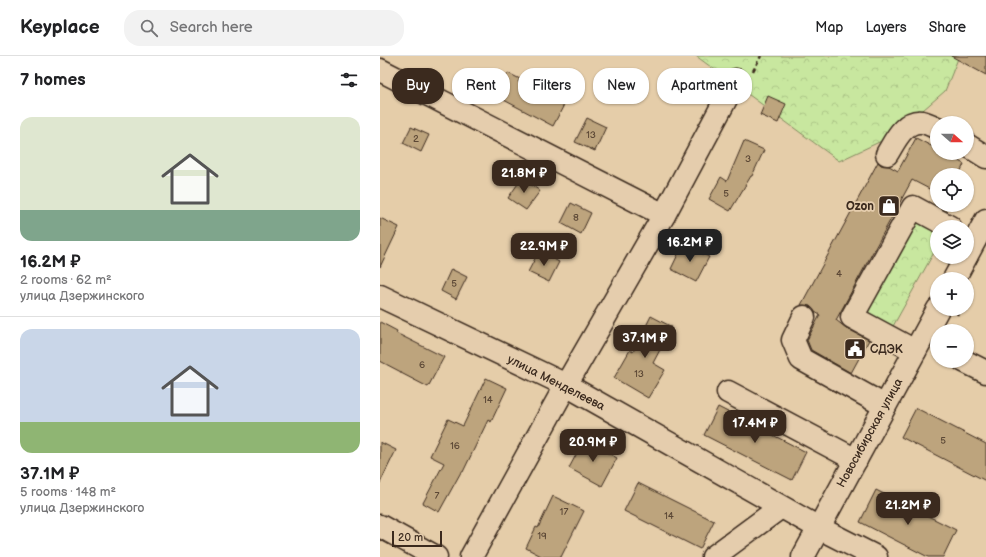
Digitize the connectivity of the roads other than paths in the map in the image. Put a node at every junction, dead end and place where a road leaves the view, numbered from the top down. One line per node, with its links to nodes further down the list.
1 (380, 70): 7 (street)
2 (723, 104): 7 (street)
3 (930, 125): 5 (street)
4 (974, 149): 6 (street)
5 (887, 154)
6 (986, 156)
7 (664, 215): 15 (street)
8 (937, 220): 14 (street)
9 (986, 220): 10 (street)
10 (974, 239)
11 (380, 296): 15 (street, улица Менделеева)
12 (935, 316): 14 (street, Новосибирская улица)
13 (804, 317): 17 (street)
14 (924, 346): 17 (street, Новосибирская улица)
15 (566, 385): 19 (street, улица Менделеева); 23 (street)
16 (728, 392): 18 (street)
17 (885, 406): 18 (street, Новосибирская улица)
18 (856, 460): 21 (street, Новосибирская улица)
19 (781, 507): 21 (street, улица Менделеева); 24 (street)
20 (380, 526): 22 (street)
21 (818, 528): 25 (street, Новосибирская улица); 26 (street, улица Менделеева)
22 (436, 557)
23 (471, 557)
24 (712, 557)
25 (803, 557)
26 (876, 557)

